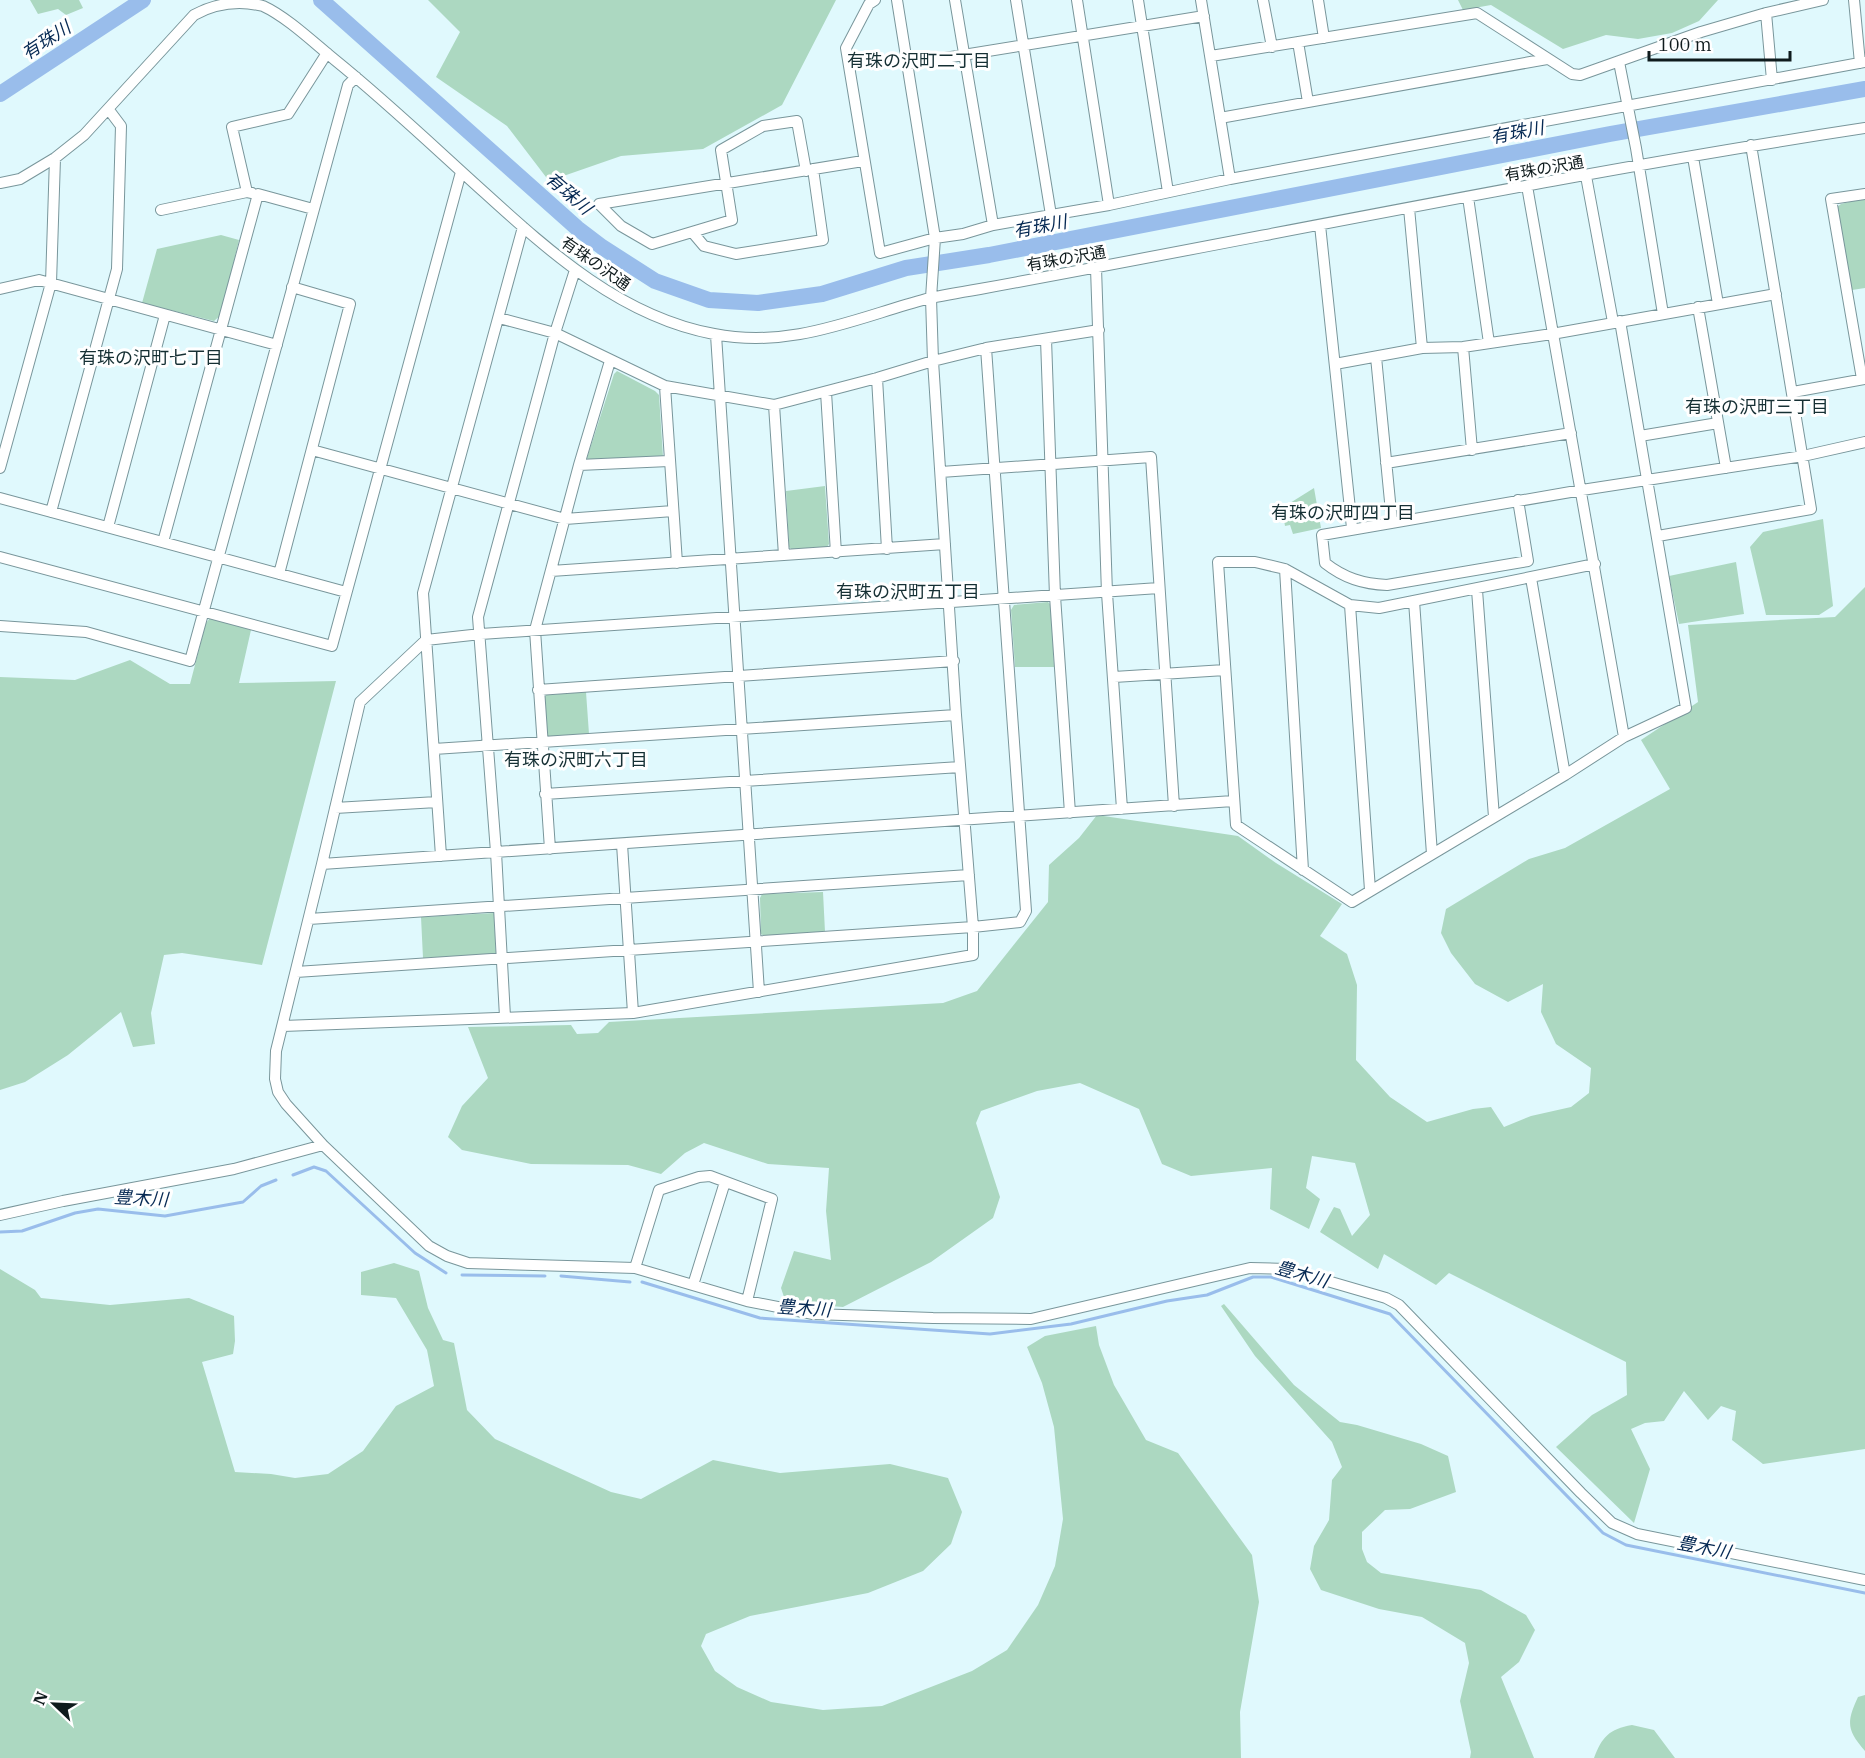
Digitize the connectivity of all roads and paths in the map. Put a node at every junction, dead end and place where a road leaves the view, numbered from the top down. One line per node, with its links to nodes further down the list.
1 (875, 0): 37 (street)
2 (897, 0): 26 (street)
3 (955, 0): 21 (street)
4 (1016, 0): 18 (street)
5 (1077, 0): 15 (street)
6 (1138, 0): 14 (street)
7 (1201, 0): 13 (street)
8 (1263, 0): 19 (street)
9 (1317, 0): 16 (street)
10 (1823, 0): 12 (street)
11 (1854, 0): 25 (street)
12 (1766, 13): 24 (street); 28 (street)
13 (1204, 16): 14 (street); 22 (street)
14 (1143, 26): 15 (street); 46 (street)
15 (1082, 36): 18 (street); 50 (street)
16 (1324, 38): 17 (street); 23 (street)
17 (1298, 42): 19 (street); 29 (street)
18 (1023, 45): 21 (street); 54 (street)
19 (1272, 47): 22 (street)
20 (327, 53): 27 (street, 有珠の沢通); 30 (street, 有珠の沢通); 47 (street)
21 (964, 56): 26 (street); 55 (street)
22 (1211, 56): 32 (street)
23 (1547, 59): 24 (street); 29 (street)
24 (1619, 62): 31 (street)
25 (1862, 63): 28 (street)
26 (908, 64): 59 (street)
27 (356, 77): 40 (street, 有珠の沢通); 52 (street)
28 (1772, 80): 31 (street)
29 (1308, 102): 32 (street)
30 (109, 110): 36 (street, 有珠の沢通); 67 (street)
31 (1629, 110): 38 (street); 42 (street)
32 (1220, 117): 42 (street)
33 (1865, 128): 34 (street, 有珠の沢通)
34 (1751, 146): 35 (street, 有珠の沢通); 65 (street)
35 (1693, 157): 38 (street, 有珠の沢通); 68 (street)
36 (55, 158): 43 (street, 有珠の沢通); 62 (street)
37 (863, 161): 39 (street); 59 (street)
38 (1639, 166): 41 (street, 有珠の沢通); 70 (street)
39 (809, 170): 44 (street); 44 (street); 58 (street)
40 (461, 172): 57 (street, 有珠の沢通); 109 (street)
41 (1586, 176): 45 (street, 有珠の沢通); 73 (street)
42 (1230, 179): 46 (street)
43 (0, 183)
44 (725, 183): 58 (street); 58 (street)
45 (1527, 186): 49 (street, 有珠の沢通); 77 (street)
46 (1168, 192): 50 (street)
47 (252, 193): 52 (street); 53 (street); 74 (street)
48 (1865, 194): 90 (street)
49 (1468, 197): 51 (street, 有珠の沢通); 80 (street)
50 (1109, 205): 54 (street)
51 (1409, 208): 56 (street, 有珠の沢通); 84 (street)
52 (313, 209): 63 (street)
53 (161, 210)
54 (1051, 215): 55 (street)
55 (993, 225): 59 (street)
56 (1320, 225): 60 (street, 有珠の沢通); 88 (street)
57 (523, 227): 61 (street, 有珠の沢通); 72 (street)
58 (693, 233)
59 (935, 242): 66 (street)
60 (1096, 268): 66 (street, 有珠の沢通); 75 (street)
61 (574, 270): 76 (street); 78 (street, 有珠の沢通)
62 (51, 283): 64 (street); 67 (street); 108 (street)
63 (292, 287): 81 (street); 100 (street)
64 (0, 289)
65 (1776, 294): 68 (street); 93 (street)
66 (931, 298): 78 (street, 有珠の沢通); 87 (street)
67 (110, 300): 71 (street); 120 (street)
68 (1718, 304): 69 (street)
69 (1698, 307): 70 (street); 96 (street)
70 (1663, 314): 73 (street)
71 (165, 315): 74 (street); 123 (street)
72 (499, 318): 76 (street); 114 (street)
73 (1617, 322): 77 (street); 98 (street)
74 (220, 330): 81 (street); 126 (street)
75 (1099, 330): 79 (street); 104 (street)
76 (555, 333): 86 (street); 118 (street)
77 (1552, 334): 80 (street); 97 (street)
78 (717, 335): 94 (street)
79 (1046, 339): 83 (street); 107 (street)
80 (1489, 343): 82 (street)
81 (277, 345): 132 (street)
82 (1463, 347): 84 (street); 101 (street)
83 (986, 348): 87 (street); 111 (street)
84 (1422, 348): 85 (street)
85 (1376, 357): 88 (street); 105 (street)
86 (610, 361): 91 (street); 106 (street)
87 (933, 361): 89 (street); 112 (street)
88 (1335, 364): 124 (street)
89 (877, 378): 92 (street); 128 (street)
90 (1863, 379): 93 (street)
91 (665, 386): 94 (street); 103 (street)
92 (826, 392): 95 (street); 129 (street)
93 (1792, 392): 102 (street)
94 (719, 395): 95 (street); 133 (street)
95 (774, 405): 130 (street)
96 (1718, 423): 98 (street); 110 (street)
97 (1571, 433): 101 (street); 115 (street)
98 (1640, 436): 113 (street)
99 (1865, 442): 102 (street)
100 (312, 450): 109 (street); 138 (street)
101 (1472, 450): 105 (street)
102 (1803, 456): 110 (street); 125 (street)
103 (669, 460): 106 (street); 119 (street)
104 (1103, 461): 107 (street); 140 (street); 143 (street)
105 (1386, 463): 122 (street)
106 (579, 465): 121 (street)
107 (1050, 465): 111 (street); 144 (street)
108 (0, 468)
109 (380, 468): 114 (street); 142 (street)
110 (1726, 468): 113 (street)
111 (995, 469): 112 (street); 145 (street)
112 (941, 472): 127 (street)
113 (1648, 480): 115 (street); 125 (street)
114 (453, 489): 118 (street); 154 (street)
115 (1582, 490): 117 (street); 135 (street)
116 (0, 498): 120 (street)
117 (1518, 500): 122 (street); 124 (street)
118 (508, 504): 121 (street); 153 (street)
119 (674, 511): 121 (street); 134 (street)
120 (51, 512): 123 (street)
121 (565, 519): 137 (street)
122 (1392, 522): 124 (street)
123 (108, 527): 126 (street)
124 (1352, 528)
125 (1658, 536): 163 (street)
126 (163, 542): 132 (street)
127 (945, 544): 128 (street); 147 (street)
128 (887, 549): 129 (street)
129 (836, 553): 130 (street)
130 (784, 555): 133 (street)
131 (0, 557): 149 (street)
132 (219, 557): 138 (street); 149 (street)
133 (730, 559): 134 (street); 150 (street)
134 (676, 563): 137 (street)
135 (1595, 564): 139 (street); 163 (street)
136 (1285, 568): 148 (street); 156 (street); 187 (street)
137 (551, 571): 152 (street)
138 (279, 573): 142 (street)
139 (1531, 578): 141 (street); 168 (street)
140 (1159, 588): 143 (street); 157 (street)
141 (1478, 590): 146 (street); 178 (street)
142 (346, 592): 149 (street)
143 (1107, 593): 144 (street); 159 (street)
144 (1055, 596): 145 (street); 176 (street)
145 (1004, 599): 147 (street); 177 (street)
146 (1414, 601): 148 (street); 184 (street)
147 (950, 603): 150 (street); 155 (street)
148 (1350, 605): 190 (street)
149 (204, 611): 151 (street)
150 (735, 617): 152 (street); 158 (street)
151 (0, 626)
152 (536, 630): 153 (street); 160 (street)
153 (481, 634): 154 (street); 165 (street)
154 (426, 640): 166 (street); 174 (street)
155 (954, 661): 158 (street); 161 (street)
156 (1225, 670): 157 (street); 171 (street)
157 (1165, 674): 159 (street); 173 (street)
158 (739, 676): 160 (street); 162 (street)
159 (1114, 677): 175 (street)
160 (538, 690): 164 (street)
161 (956, 715): 162 (street); 167 (street)
162 (742, 728): 164 (street); 169 (street)
163 (1624, 737): 168 (street)
164 (541, 742): 165 (street); 170 (street)
165 (487, 746): 166 (street); 183 (street)
166 (434, 749): 172 (street)
167 (960, 767): 169 (street); 179 (street)
168 (1565, 775): 178 (street)
169 (746, 782): 170 (street); 180 (street)
170 (545, 794): 182 (street)
171 (1233, 801): 173 (street); 187 (street)
172 (437, 802): 174 (street); 185 (street)
173 (1174, 806): 175 (street)
174 (335, 808): 186 (street)
175 (1122, 809): 176 (street)
176 (1070, 813): 177 (street)
177 (1019, 817): 179 (street); 194 (street)
178 (1494, 817): 184 (street)
179 (964, 820): 180 (street); 188 (street)
180 (750, 835): 181 (street); 189 (street)
181 (622, 844): 182 (street); 191 (street)
182 (550, 849): 183 (street)
183 (496, 852): 185 (street); 192 (street)
184 (1432, 854): 190 (street)
185 (441, 856): 186 (street)
186 (322, 864): 193 (street)
187 (1303, 870): 190 (street)
188 (969, 875): 189 (street); 194 (street)
189 (753, 889): 191 (street); 195 (street)
190 (1370, 890)
191 (625, 897): 192 (street); 196 (street)
192 (499, 906): 193 (street); 197 (street)
193 (309, 919): 198 (street)
194 (973, 927): 195 (street); 199 (street)
195 (757, 941): 196 (street); 199 (street)
196 (629, 949): 197 (street); 200 (street)
197 (501, 958): 198 (street); 201 (street)
198 (296, 972): 202 (street)
199 (759, 992): 200 (street)
200 (633, 1013): 201 (street)
201 (505, 1017): 202 (street)
202 (283, 1026): 203 (street)
203 (323, 1145): 205 (street); 206 (street)
204 (725, 1182): 206 (street); 207 (street); 208 (street)
205 (0, 1215)
206 (635, 1268): 207 (street)
207 (693, 1285): 208 (street)
208 (747, 1301): 209 (street)
209 (1865, 1580)

